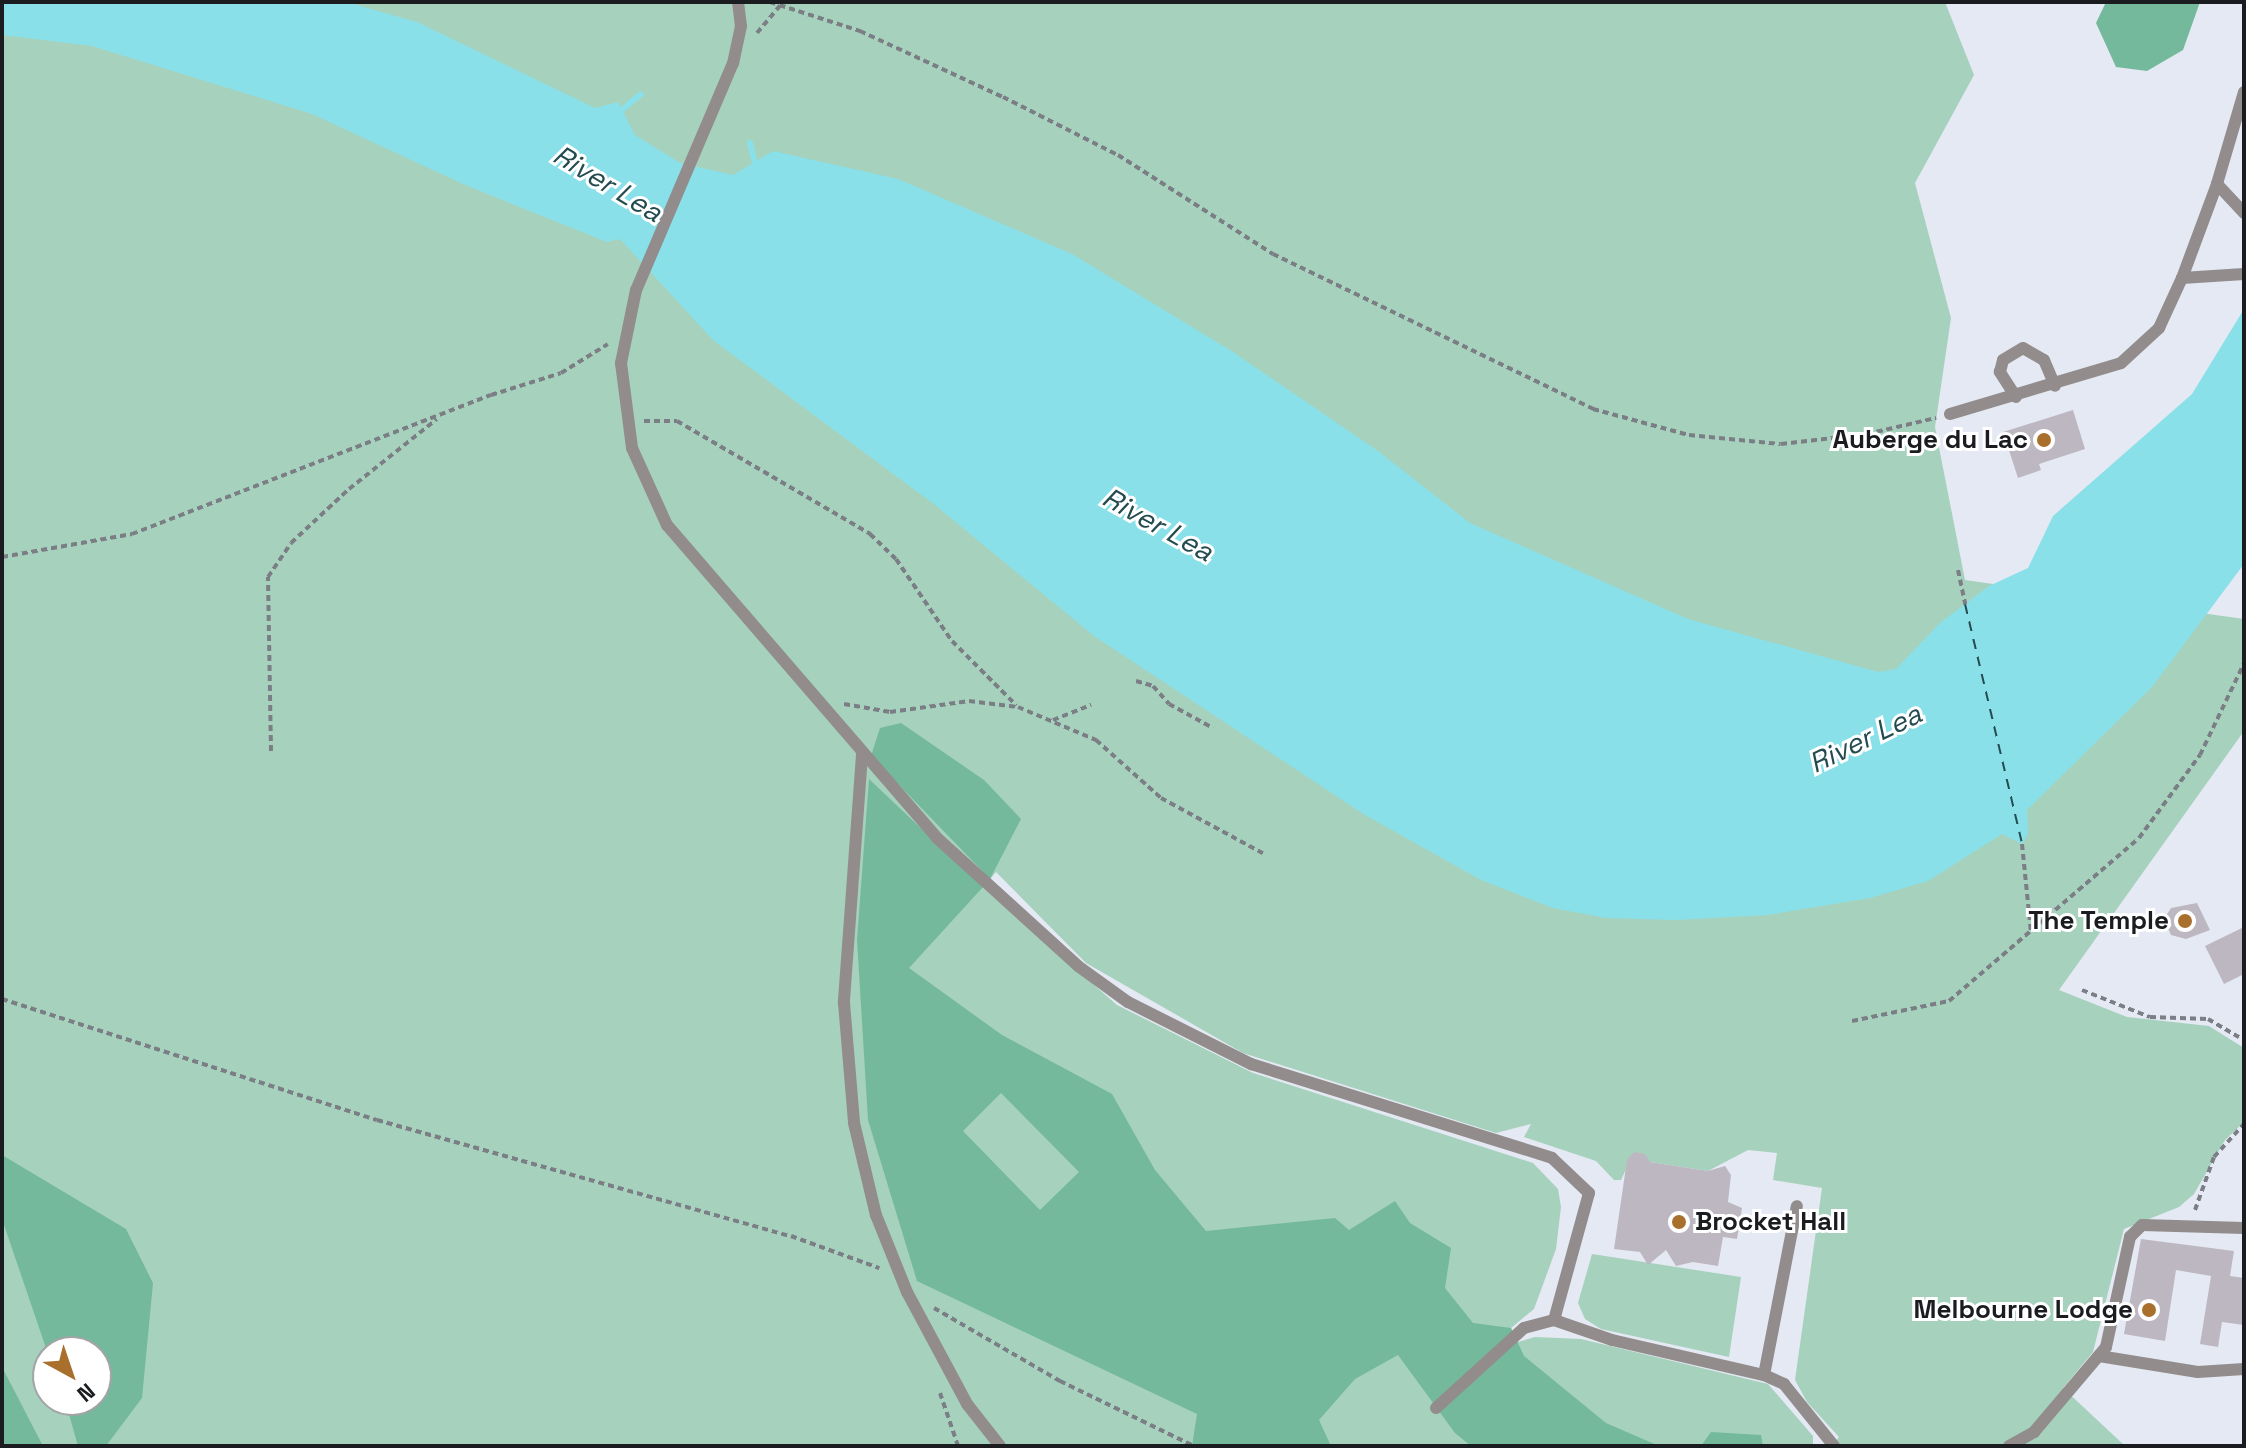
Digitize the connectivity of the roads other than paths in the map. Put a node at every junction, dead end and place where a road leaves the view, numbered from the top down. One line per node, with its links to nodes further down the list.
1 (738, 2): 10 (lane)
2 (2244, 92): 3 (lane)
3 (2217, 184): 4 (lane); 6 (lane)
4 (2244, 213)
5 (2244, 274): 6 (lane)
6 (2182, 278): 7 (lane)
7 (2055, 386): 8 (lane); 8 (lane)
8 (2016, 397): 9 (lane)
9 (1950, 414)
10 (862, 755): 13 (lane); 18 (lane)
11 (1797, 1206): 16 (lane)
12 (2244, 1228): 14 (lane)
13 (1554, 1320): 16 (lane); 17 (lane)
14 (2099, 1356): 15 (lane); 20 (lane)
15 (2244, 1369)
16 (1764, 1375): 19 (lane)
17 (1436, 1408)
18 (1000, 1446)
19 (1834, 1446)
20 (2009, 1446)

